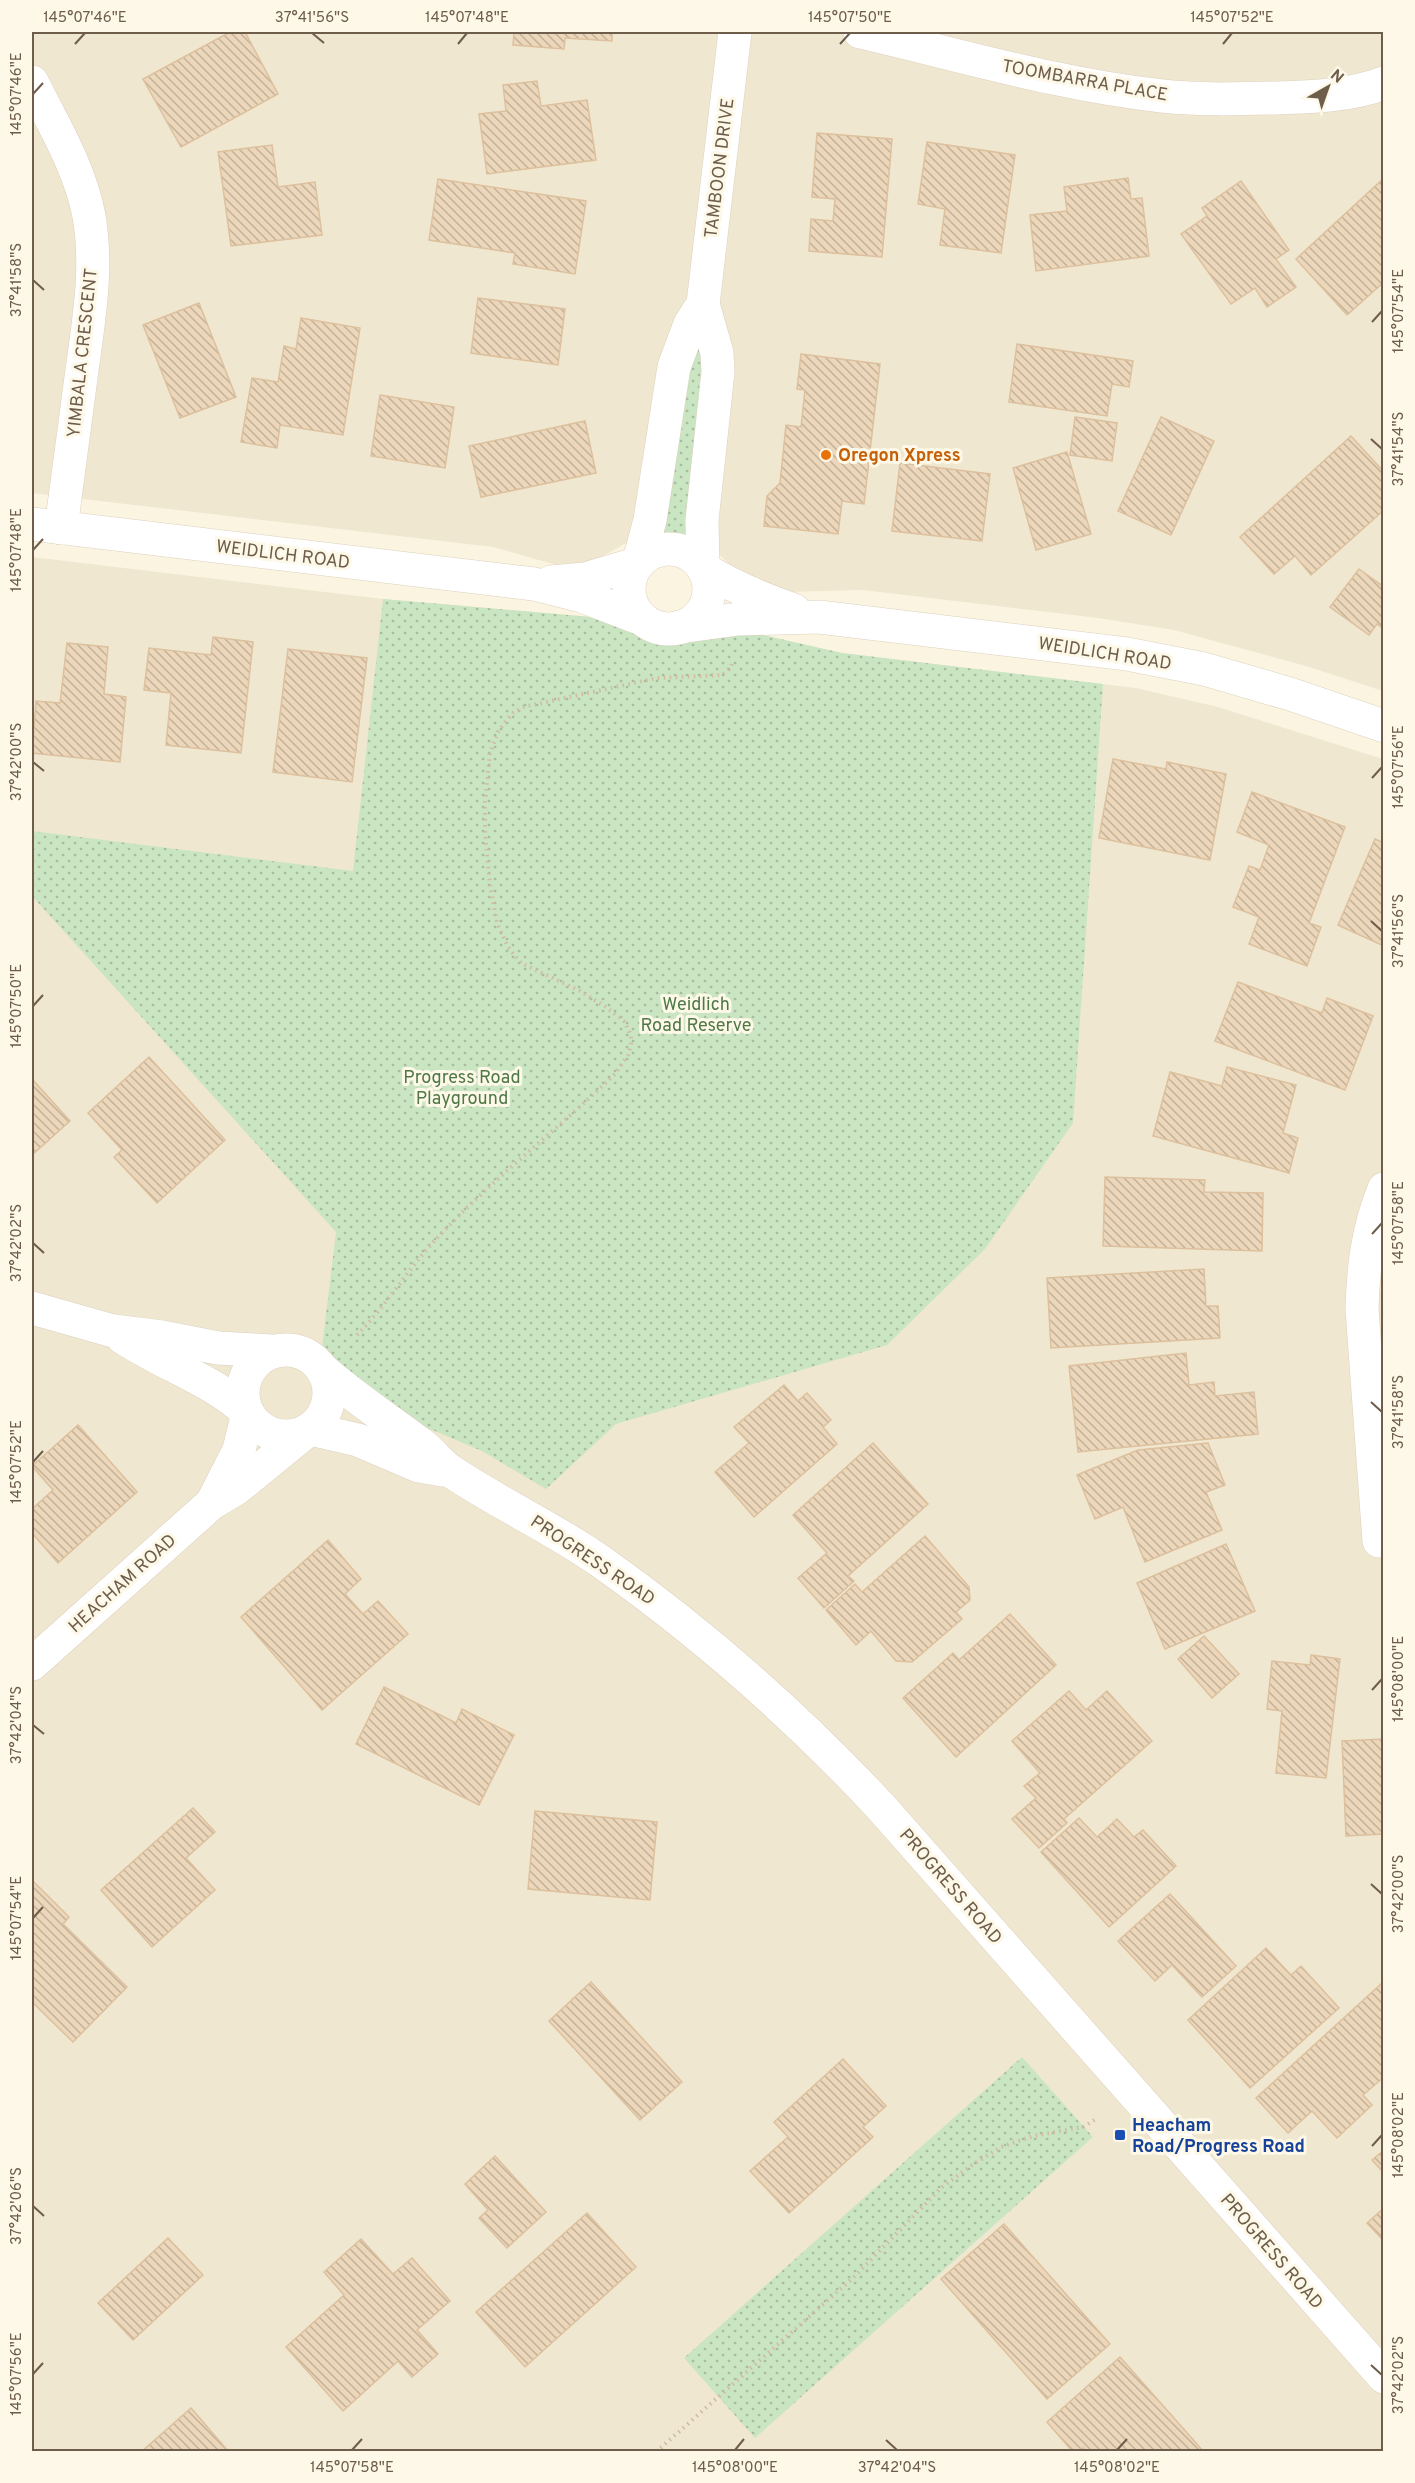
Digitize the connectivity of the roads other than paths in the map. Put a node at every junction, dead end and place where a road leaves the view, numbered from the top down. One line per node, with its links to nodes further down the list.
1 (735, 32): 5 (street, TAMBOON DRIVE)
2 (860, 32): 4 (street, TOOMBARRA PLACE)
3 (32, 82): 6 (street, YIMBALA CRESCENT)
4 (1383, 83)
5 (703, 304): 7 (street, TAMBOON DRIVE); 8 (street, TAMBOON DRIVE)
6 (46, 526): 9 (street, WEIDLICH ROAD)
7 (639, 562): 8 (street); 9 (street, WEIDLICH ROAD); 11 (street)
8 (703, 568): 10 (street, WEIDLICH ROAD); 12 (street)
9 (534, 584): 11 (street, WEIDLICH ROAD)
10 (819, 617): 12 (street, WEIDLICH ROAD); 13 (street, WEIDLICH ROAD)
11 (642, 619): 12 (street)
12 (680, 627)
13 (1383, 726)
14 (1383, 1189): 23 (street)
15 (32, 1308): 16 (street)
16 (113, 1331): 17 (street); 19 (street)
17 (272, 1351): 18 (street); 19 (street)
18 (324, 1371): 20 (street); 21 (street, PROGRESS ROAD)
19 (247, 1412): 20 (street); 22 (street, HEACHAM ROAD)
20 (308, 1430): 21 (street, PROGRESS ROAD); 22 (street, HEACHAM ROAD)
21 (450, 1471): 25 (street, PROGRESS ROAD)
22 (212, 1503): 24 (street, HEACHAM ROAD)
23 (1378, 1540)
24 (32, 1664)
25 (1383, 2377)

